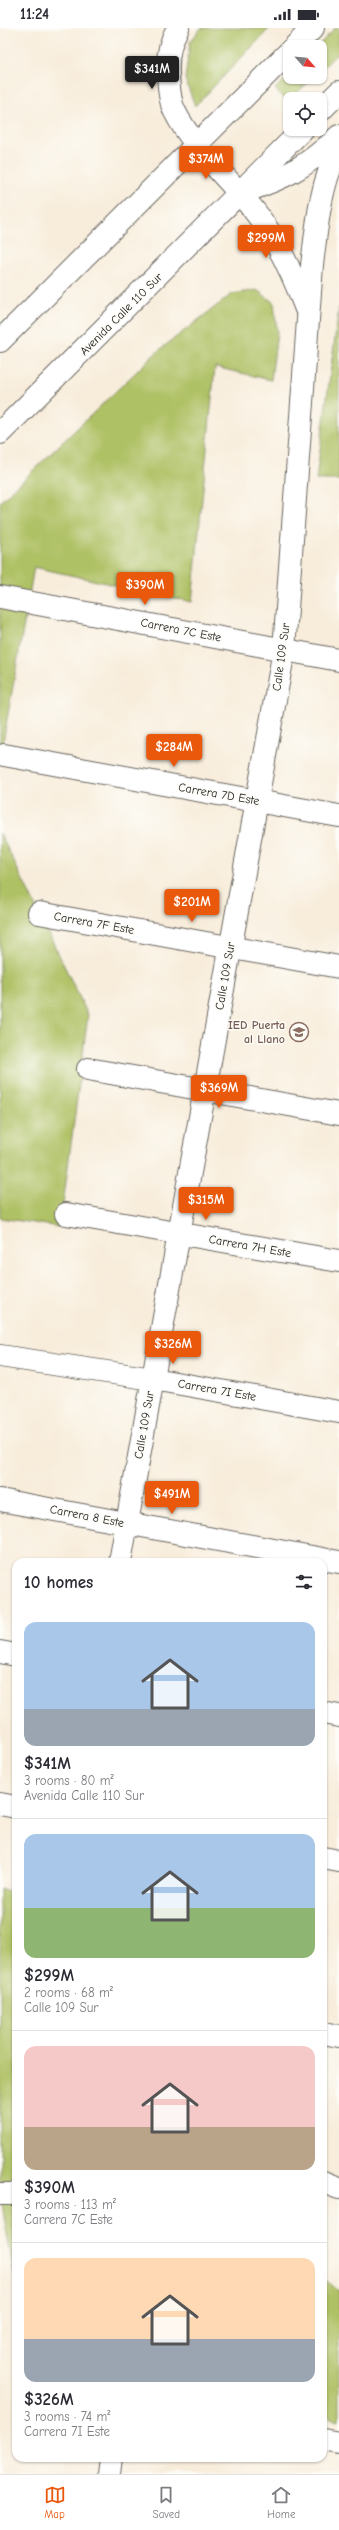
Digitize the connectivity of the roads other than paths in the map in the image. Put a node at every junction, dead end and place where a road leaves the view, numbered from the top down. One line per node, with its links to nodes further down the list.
1 (178, 28): 9 (main road)
2 (313, 28): 3 (main road)
3 (301, 40)
4 (283, 58): 9 (main road)
5 (339, 92): 6 (main road)
6 (327, 104)
7 (296, 136): 11 (main road, Avenida Calle 110 Sur)
8 (339, 136): 11 (main road, Avenida Calle 110 Sur)
9 (197, 144): 11 (main road, Calle 109 Sur); 13 (main road)
10 (339, 148): 12 (main road, Calle 109 Sur)
11 (240, 193): 12 (main road, Calle 109 Sur); 14 (main road, Avenida Calle 110 Sur)
12 (309, 316): 16 (main road, Calle 109 Sur)
13 (0, 341)
14 (0, 433)
15 (0, 597): 16 (main road, Carrera 7C Este)
16 (284, 650): 17 (main road, Carrera 7C Este); 19 (main road, Calle 109 Sur)
17 (339, 660)
18 (4, 755): 19 (main road, Carrera 7D Este)
19 (257, 801): 20 (main road, Carrera 7D Este); 22 (main road, Calle 109 Sur)
20 (339, 816)
21 (39, 913): 22 (main road, Carrera 7F Este)
22 (231, 947): 23 (main road, Carrera 7F Este); 25 (main road, Calle 109 Sur)
23 (339, 967)
24 (88, 1069): 25 (main road)
25 (205, 1090): 26 (main road); 28 (main road, Calle 109 Sur)
26 (339, 1114)
27 (66, 1214): 28 (main road, Carrera 7H Este)
28 (179, 1233): 29 (main road, Carrera 7H Este); 31 (main road, Calle 109 Sur)
29 (339, 1261)
30 (0, 1356): 31 (main road, Carrera 7I Este)
31 (153, 1379): 32 (main road, Carrera 7I Este); 34 (main road, Calle 109 Sur)
32 (339, 1412)
33 (0, 1500): 34 (main road, Carrera 8 Este)
34 (127, 1524): 35 (main road, Calle 109 Sur); 36 (main road, Carrera 8 Este)
35 (121, 1558)
36 (317, 1558)
37 (327, 1560): 38 (main road, Carrera 8 Este)
38 (339, 1562)
39 (0, 1652): 40 (main road)
40 (12, 1654)
41 (327, 1714): 42 (main road)
42 (339, 1716)
43 (0, 1804): 44 (main road)
44 (12, 1806)
45 (327, 1859): 46 (main road)
46 (339, 1861)
47 (327, 2034): 48 (main road)
48 (339, 2036)
49 (327, 2184): 50 (main road)
50 (339, 2188)
51 (0, 2194): 52 (main road)
52 (12, 2194)
53 (327, 2441): 54 (main road)
54 (339, 2443)
55 (110, 2462): 56 (main road)
56 (109, 2474)

